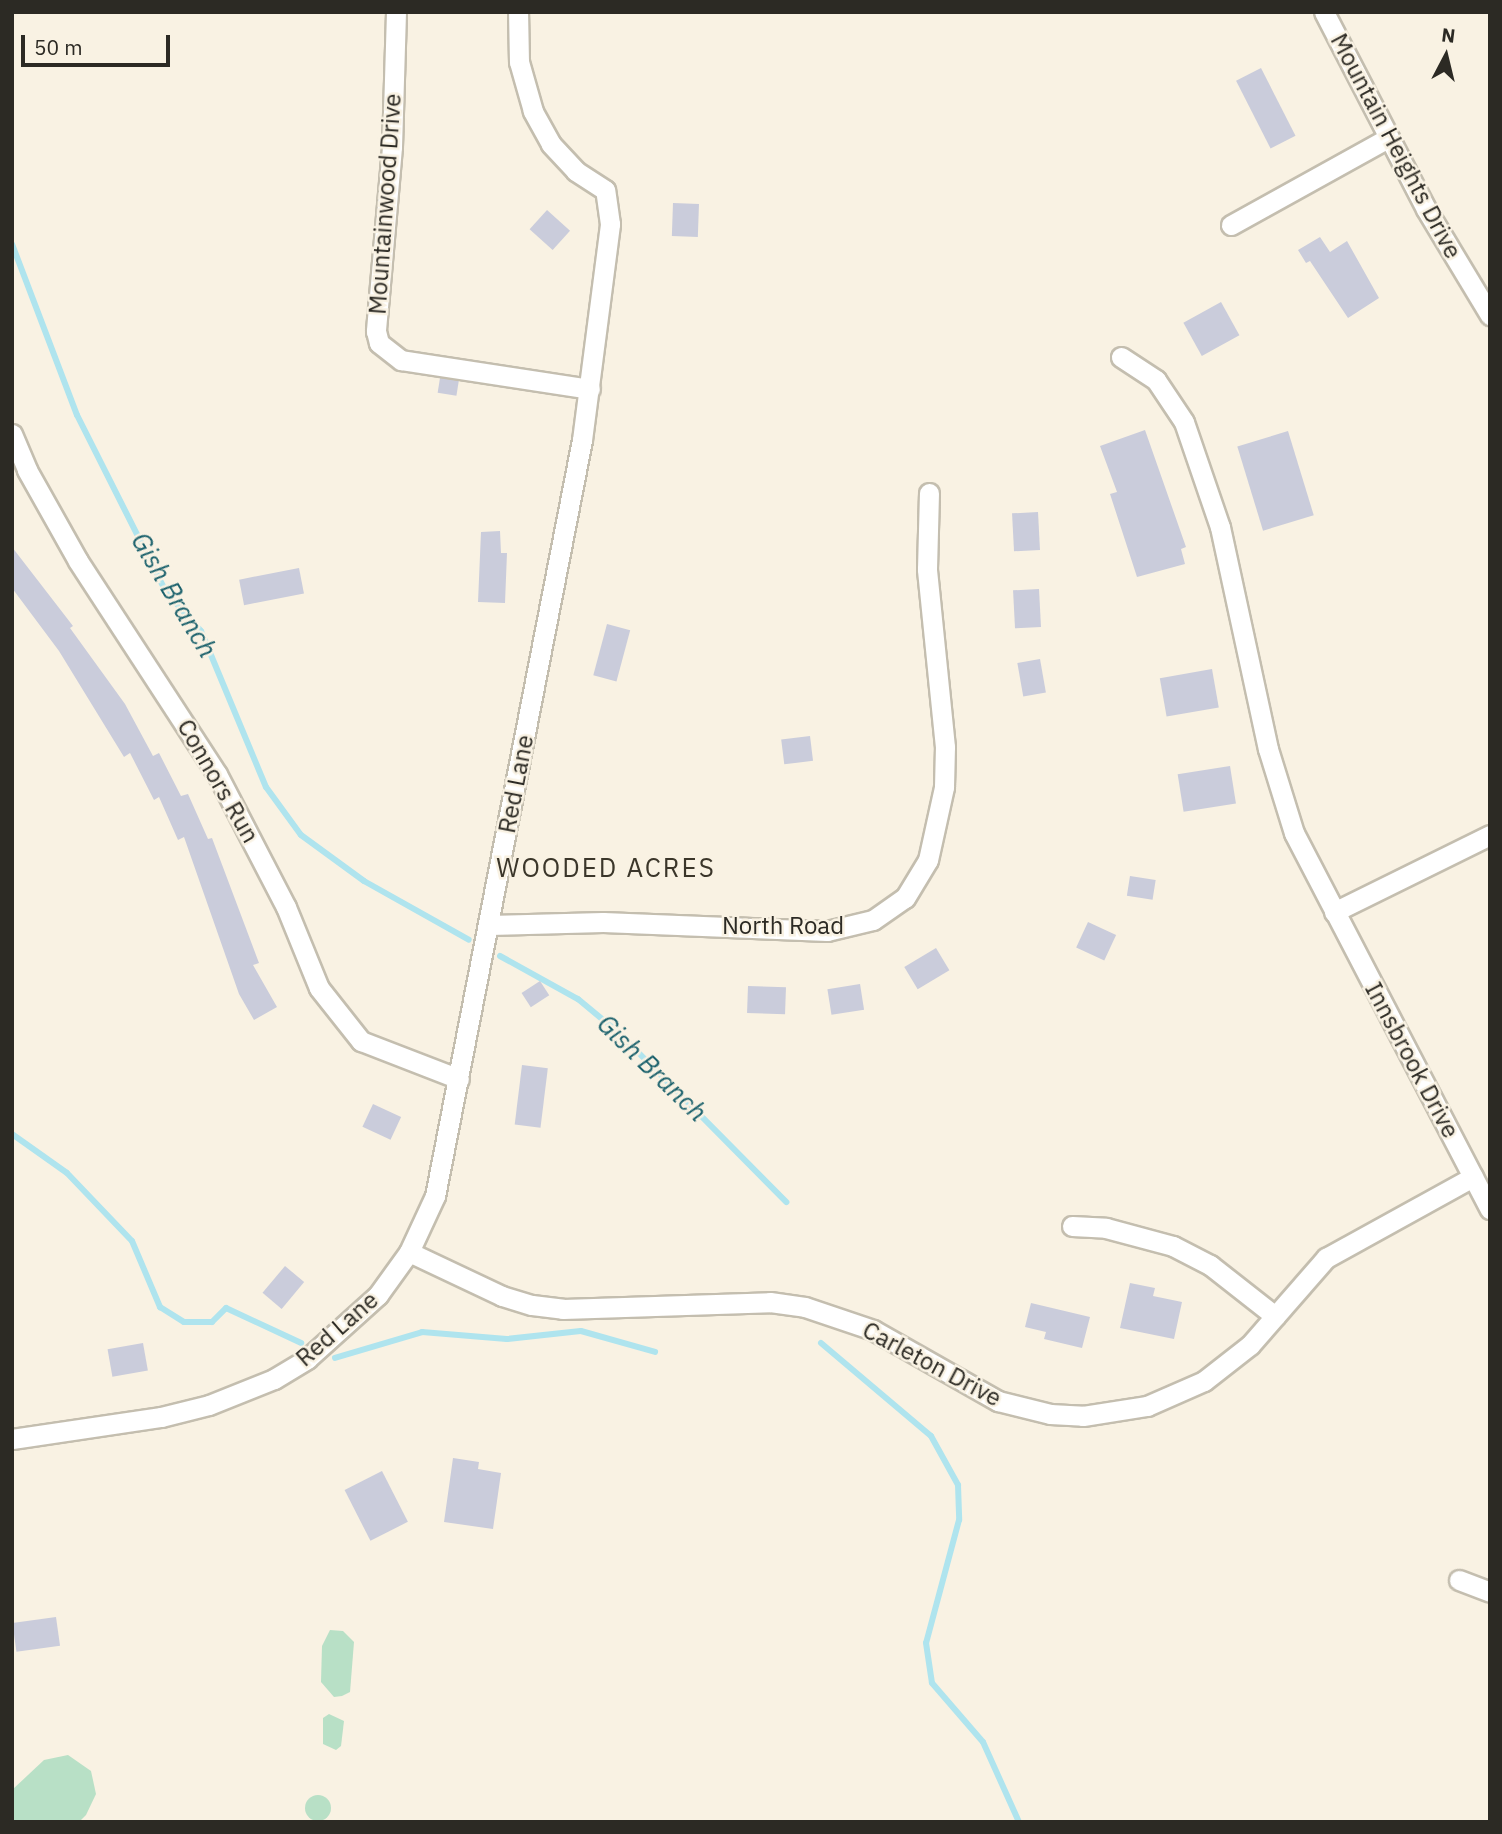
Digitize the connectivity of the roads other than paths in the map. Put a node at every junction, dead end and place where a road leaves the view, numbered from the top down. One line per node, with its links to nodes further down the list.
1 (396, 12): 8 (street, Mountainwood Drive)
2 (518, 12): 8 (street, Red Lane)
3 (1324, 12): 4 (street, Mountain Heights Drive)
4 (1388, 138): 5 (street); 6 (street, Mountain Heights Drive)
5 (1231, 225)
6 (1490, 315)
7 (1121, 357): 12 (street, Innsbrook Drive)
8 (590, 388): 13 (street, Red Lane)
9 (12, 434): 14 (street, Connors Run)
10 (929, 493): 13 (street, North Road)
11 (1490, 835): 12 (street)
12 (1334, 912): 15 (street, Innsbrook Drive)
13 (490, 925): 14 (street, Red Lane)
14 (459, 1079): 18 (street, Red Lane)
15 (1473, 1177): 16 (street, Innsbrook Drive); 19 (street, Carleton Drive)
16 (1490, 1209)
17 (1072, 1226): 19 (street)
18 (409, 1252): 19 (street, Carleton Drive); 20 (street, Red Lane)
19 (1275, 1316)
20 (12, 1439)
21 (1459, 1580): 22 (street)
22 (1490, 1592)

